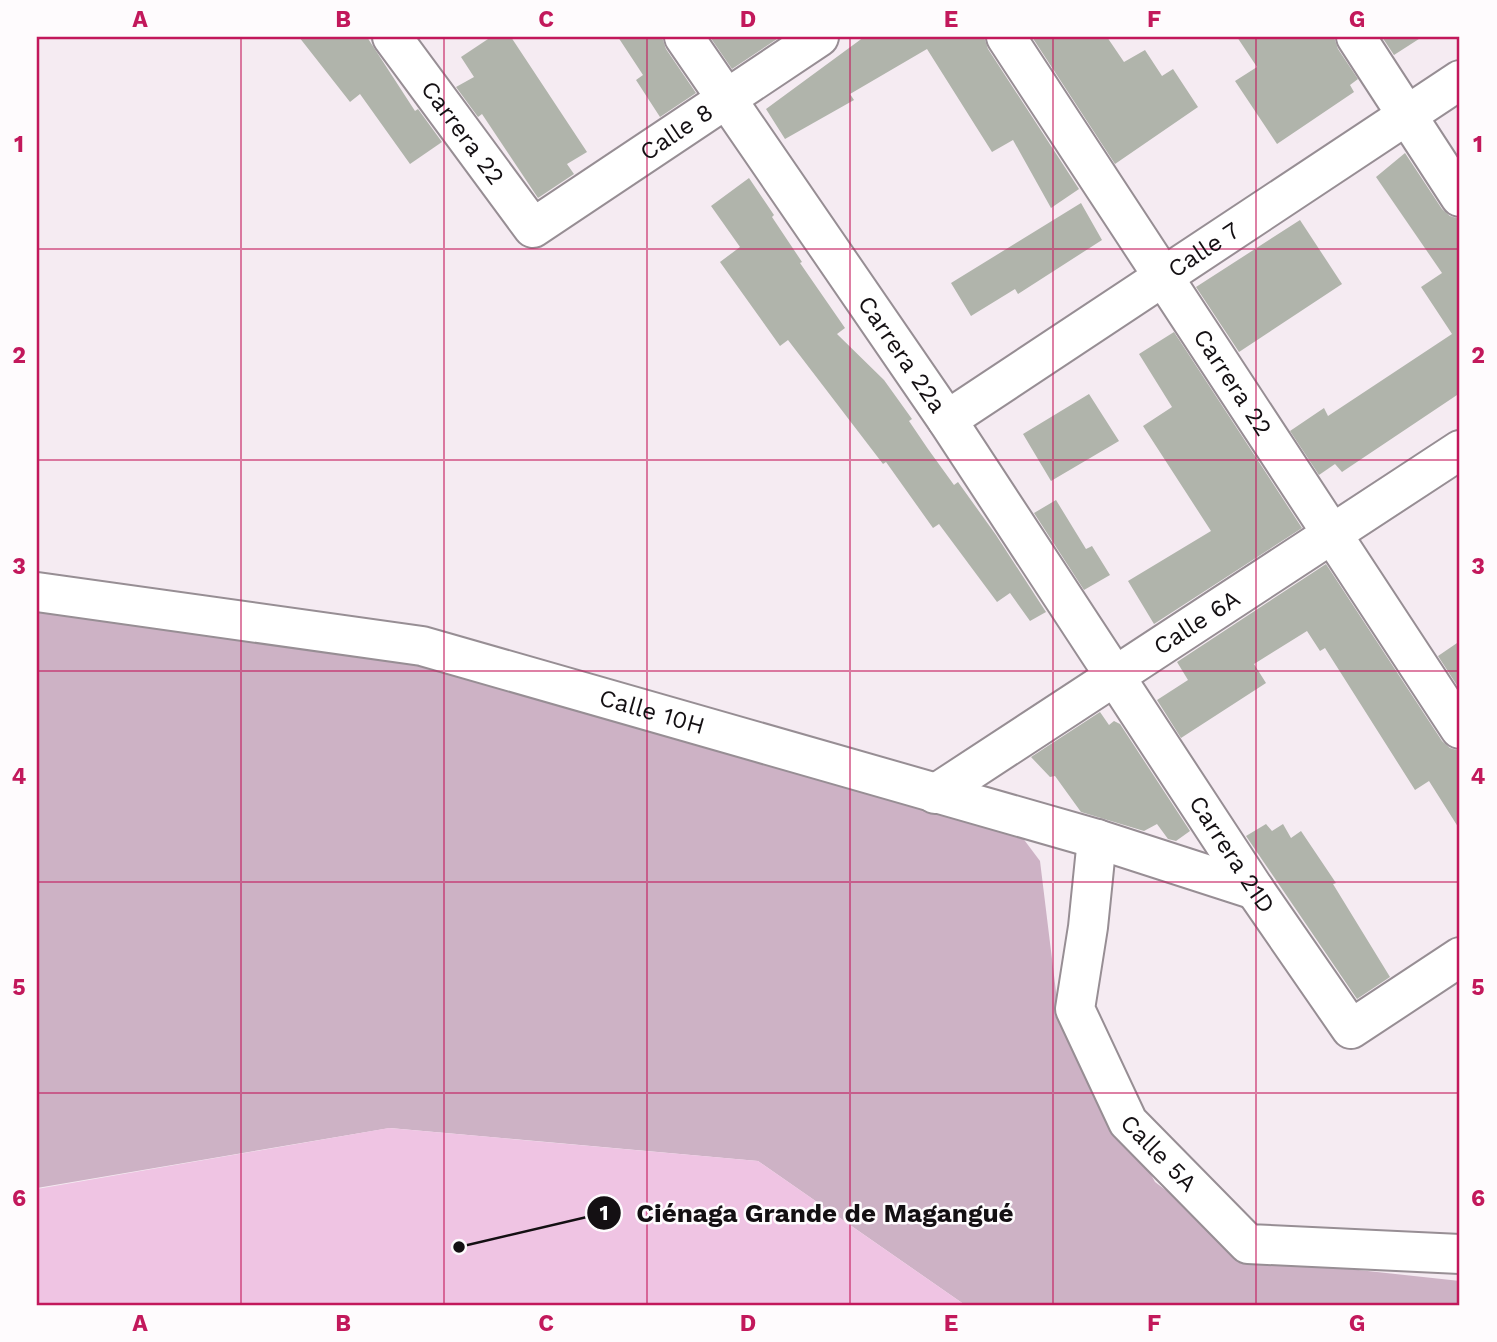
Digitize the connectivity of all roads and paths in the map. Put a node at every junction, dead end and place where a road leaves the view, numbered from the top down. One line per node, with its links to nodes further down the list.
1 (392, 37): 10 (street, Carrera 22)
2 (684, 37): 7 (street, Carrera 22a)
3 (820, 37): 7 (street, Calle 8)
4 (1006, 37): 11 (street, Carrera 22)
5 (1356, 37): 8 (street)
6 (1460, 80): 8 (street, Calle 7)
7 (725, 100): 10 (street, Calle 8); 12 (street, Carrera 22a)
8 (1407, 115): 9 (street); 11 (street, Calle 7)
9 (1460, 197)
10 (533, 228)
11 (1164, 277): 12 (street, Calle 7); 14 (street, Carrera 22)
12 (947, 420): 16 (street, Carrera 22a)
13 (1460, 450): 14 (street, Calle 6A)
14 (1332, 534): 16 (street, Calle 6A); 17 (street, Carrera 22)
15 (37, 593): 18 (street, Calle 10H)
16 (1116, 676): 18 (street, Calle 6A); 20 (street, Carrera 21D)
17 (1460, 729)
18 (935, 794): 19 (street, Calle 10H)
19 (1097, 839): 20 (street, Calle 10H); 22 (street, Calle 5A)
20 (1255, 890): 21 (street, Carrera 21D)
21 (1460, 957)
22 (1460, 1254)

